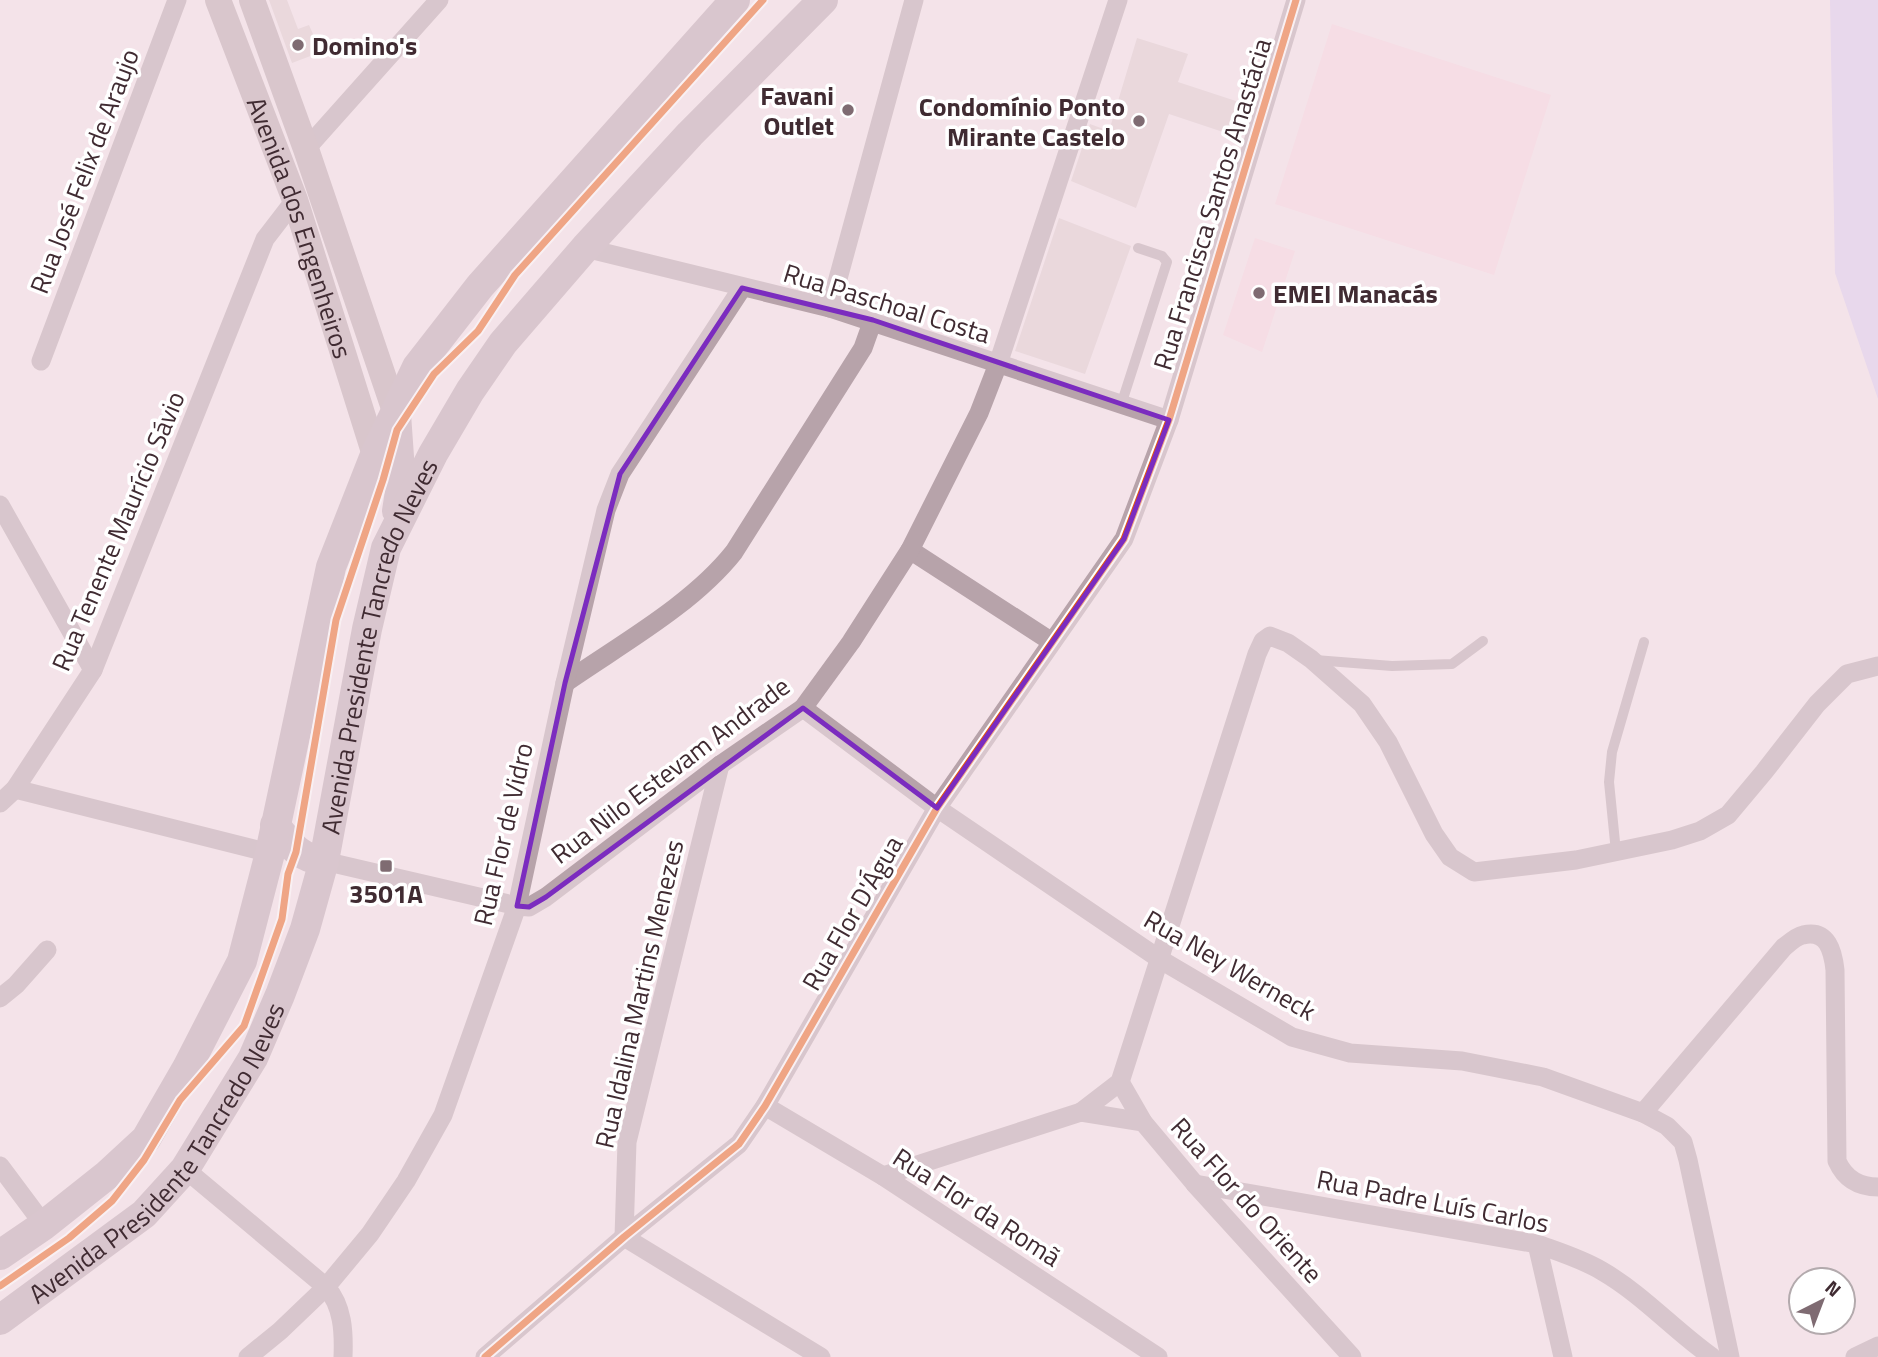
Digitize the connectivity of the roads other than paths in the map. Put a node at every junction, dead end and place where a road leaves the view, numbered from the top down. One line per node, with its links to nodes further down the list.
1 (177, 0): 17 (street, Rua José Felix de Araujo)
2 (218, 0): 11 (street, Avenida dos Engenheiros)
3 (252, 0): 10 (street, Avenida dos Engenheiros)
4 (439, 0): 10 (street)
5 (735, 0): 20 (main road, Avenida Presidente Tancredo Neves)
6 (822, 0): 12 (main road, Avenida Presidente Tancredo Neves)
7 (914, 0): 15 (street)
8 (1118, 0): 18 (street, Rua Nilo Estevam Andrade)
9 (1296, 0): 21 (street, Rua Francisca Santos Anastácia)
10 (306, 149): 20 (street, Avenida dos Engenheiros)
11 (295, 200): 22 (street, Avenida dos Engenheiros); 31 (street, Rua Tenente Maurício Sávio)
12 (585, 248): 14 (street, Rua Paschoal Costa); 24 (main road, Avenida Presidente Tancredo Neves)
13 (1138, 248): 19 (lane)
14 (743, 288): 15 (street, Rua Paschoal Costa); 32 (street, Rua Flor de Vidro)
15 (830, 307): 16 (street, Rua Paschoal Costa)
16 (873, 320): 18 (street, Rua Paschoal Costa); 32 (street)
17 (41, 361)
18 (998, 365): 19 (street, Rua Paschoal Costa); 25 (street, Rua Nilo Estevam Andrade)
19 (1121, 405): 21 (street, Rua Paschoal Costa)
20 (395, 411): 22 (main road, Avenida Presidente Tancredo Neves); 24 (main road)
21 (1169, 420): 27 (street, Rua Flor D'Água)
22 (375, 455): 38 (main road, Avenida Presidente Tancredo Neves)
23 (0, 505): 31 (street)
24 (386, 548): 40 (main road, Avenida Presidente Tancredo Neves)
25 (910, 550): 27 (street); 33 (street, Rua Nilo Estevam Andrade)
26 (1483, 641): 29 (lane)
27 (1052, 642): 37 (street, Rua Flor D'Água)
28 (1644, 642): 39 (lane)
29 (1311, 659): 39 (street); 43 (street)
30 (1878, 666): 39 (street)
31 (93, 670): 35 (street, Rua Tenente Maurício Sávio)
32 (565, 683): 41 (street, Rua Flor de Vidro)
33 (803, 708): 34 (street, Rua Nilo Estevam Andrade); 37 (street, Rua Ney Werneck)
34 (720, 765): 41 (street, Rua Nilo Estevam Andrade); 56 (street, Rua Idalina Martins Menezes)
35 (15, 789): 36 (street, Rua Tenente Maurício Sávio); 38 (street)
36 (0, 803)
37 (937, 808): 43 (street, Rua Ney Werneck); 46 (street, Rua Flor D'Água)
38 (273, 839): 40 (main road); 55 (main road, Avenida Presidente Tancredo Neves)
39 (1616, 853)
40 (324, 860): 41 (street); 51 (main road, Avenida Presidente Tancredo Neves)
41 (517, 906): 59 (street, Rua Flor de Vidro)
42 (47, 950): 44 (street)
43 (1161, 960): 45 (street); 48 (street, Rua Ney Werneck)
44 (0, 998)
45 (1121, 1082): 47 (street); 49 (street)
46 (765, 1106): 52 (street, Rua Flor da Romã); 56 (street, Rua Flor D'Água)
47 (1081, 1112): 49 (street, Rua Flor do Oriente); 52 (street, Rua Flor do Oriente)
48 (1643, 1113): 54 (street); 70 (street, Rua Ney Werneck)
49 (1143, 1122): 53 (street, Rua Flor do Oriente)
50 (0, 1167): 55 (street)
51 (185, 1170): 59 (street); 60 (main road, Avenida Presidente Tancredo Neves)
52 (883, 1176): 66 (street, Rua Flor da Romã)
53 (1195, 1184): 57 (street, Rua Padre Luís Carlos); 67 (street, Rua Flor do Oriente)
54 (1878, 1187)
55 (44, 1225): 58 (main road, Avenida Presidente Tancredo Neves)
56 (624, 1237): 64 (street, Rua Flor D'Água); 65 (street)
57 (1537, 1244): 68 (street); 69 (street, Rua Padre Luís Carlos)
58 (0, 1255)
59 (326, 1287): 62 (street, Rua Flor de Vidro); 63 (street)
60 (0, 1320)
61 (1878, 1346): 71 (street)
62 (248, 1357)
63 (343, 1357)
64 (485, 1357)
65 (821, 1357)
66 (1158, 1357)
67 (1352, 1357)
68 (1563, 1357)
69 (1712, 1357)
70 (1730, 1357)
71 (1856, 1357)

